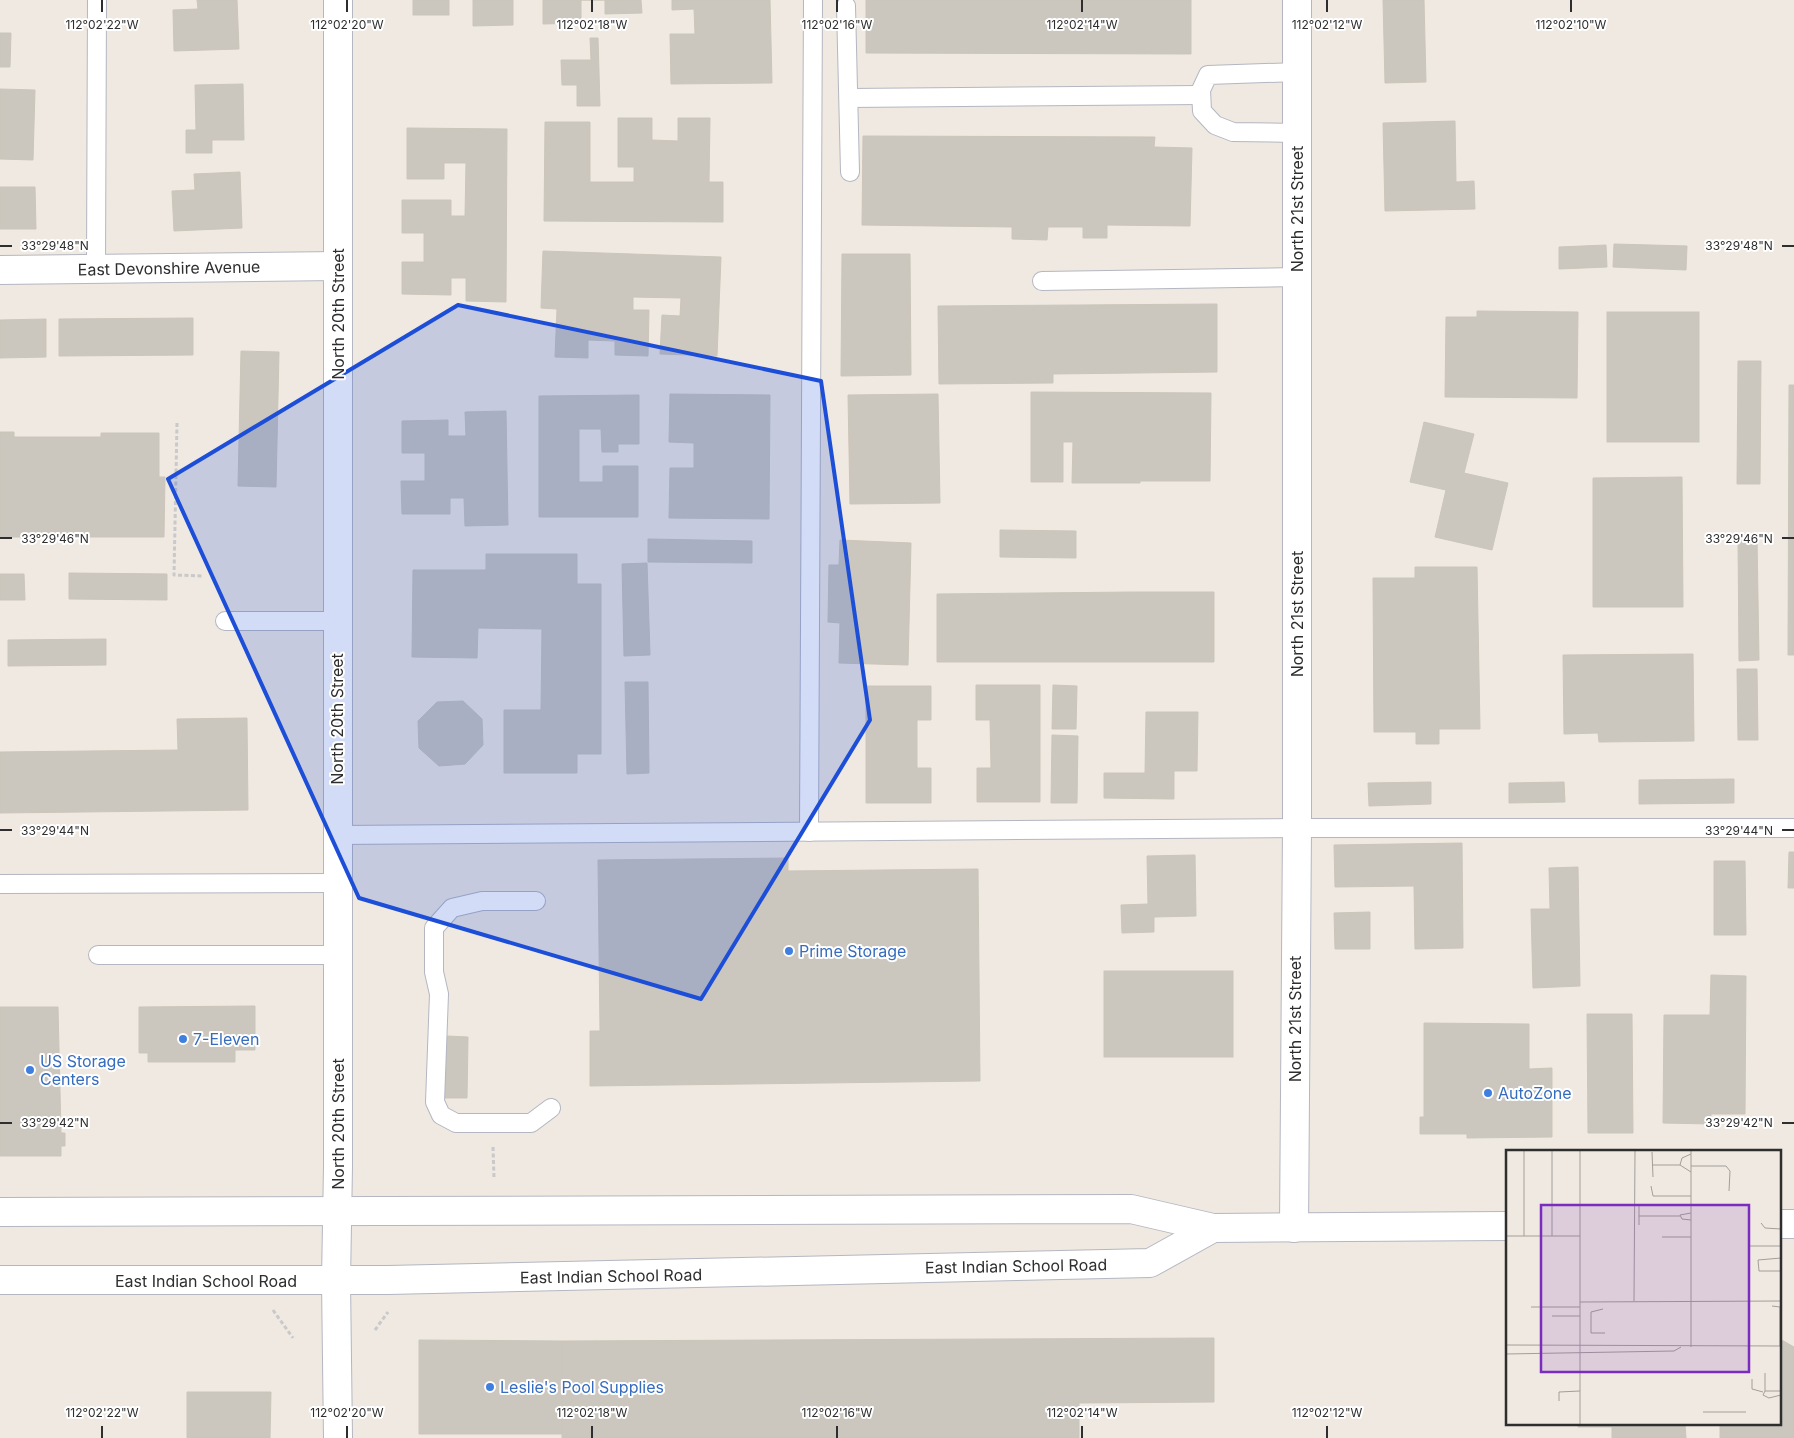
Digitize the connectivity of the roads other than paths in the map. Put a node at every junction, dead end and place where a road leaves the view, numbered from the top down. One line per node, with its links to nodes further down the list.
1 (97, 0): 12 (lane)
2 (338, 0): 11 (street, North 20th Street)
3 (812, 0): 20 (lane)
4 (1297, 0): 6 (street, North 21st Street)
5 (846, 6): 8 (lane)
6 (1297, 72): 7 (lane); 9 (street, North 21st Street)
7 (1201, 95): 8 (lane); 9 (lane)
8 (849, 98): 10 (lane)
9 (1297, 133): 14 (street, North 21st Street)
10 (850, 172)
11 (338, 266): 12 (street, East Devonshire Avenue); 17 (street, North 20th Street)
12 (96, 269): 13 (street, East Devonshire Avenue)
13 (0, 270)
14 (1297, 277): 15 (lane); 18 (street, North 21st Street)
15 (1042, 281)
16 (225, 621): 17 (lane)
17 (338, 621): 21 (street, North 20th Street)
18 (1297, 828): 19 (lane); 20 (lane); 32 (street, North 21st Street)
19 (1794, 828)
20 (808, 832): 21 (lane)
21 (337, 836): 22 (street, North 20th Street)
22 (338, 883): 23 (lane); 26 (street, North 20th Street)
23 (0, 884)
24 (536, 901): 27 (lane)
25 (98, 955): 26 (lane)
26 (338, 955): 28 (street, North 20th Street)
27 (551, 1108)
28 (338, 1210): 29 (street, East Indian School Road); 31 (street, East Indian School Road); 34 (street, North 20th Street)
29 (0, 1212)
30 (1506, 1226): 32 (street, East Indian School Road)
31 (1213, 1228): 32 (street, East Indian School Road); 34 (street, East Indian School Road)
32 (1294, 1228)
33 (0, 1280): 34 (street, East Indian School Road)
34 (336, 1281): 35 (street, North 20th Street)
35 (338, 1438)

